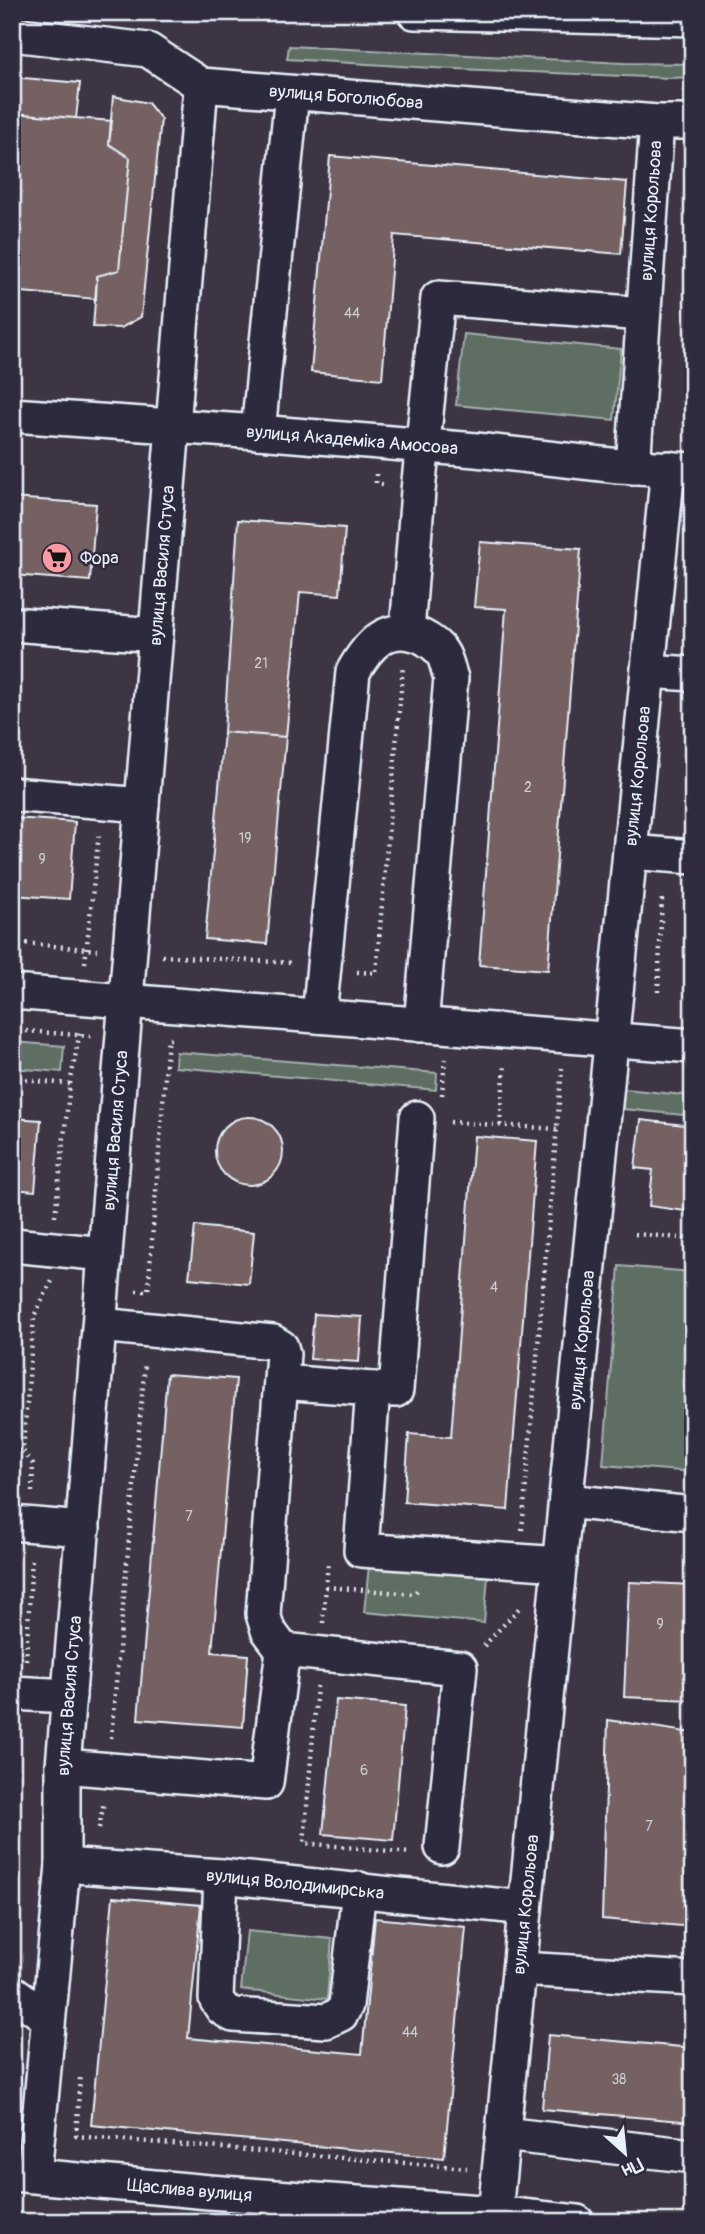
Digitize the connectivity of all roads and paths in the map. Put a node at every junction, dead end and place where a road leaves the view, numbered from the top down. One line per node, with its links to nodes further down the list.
1 (414, 12): 2 (street)
2 (693, 19)
3 (12, 34): 4 (street, вулиця Боголюбова)
4 (201, 85): 5 (street, вулиця Боголюбова); 10 (street, вулиця Василя Стуса)
5 (292, 93): 6 (street, вулиця Боголюбова); 11 (street)
6 (657, 122): 7 (street, вулиця Боголюбова); 8 (street, вулиця Корольова)
7 (693, 122)
8 (643, 314): 12 (street); 13 (street, вулиця Корольова)
9 (12, 415): 10 (street, вулиця Академіка Амосова)
10 (173, 426): 11 (street, вулиця Академіка Амосова); 17 (street, вулиця Василя Стуса)
11 (258, 432): 12 (street, вулиця Академіка Амосова)
12 (423, 446): 13 (street, вулиця Академіка Амосова); 16 (street)
13 (633, 467): 14 (street, вулиця Академіка Амосова)
14 (681, 469): 18 (street, вулиця Корольова)
15 (12, 624): 17 (street)
16 (407, 631): 29 (path); 33 (street); 34 (street)
17 (156, 635): 21 (street, вулиця Василя Стуса)
18 (648, 671): 19 (street); 23 (street, вулиця Корольова)
19 (693, 674)
20 (12, 794): 21 (street)
21 (142, 805): 32 (street, вулиця Василя Стуса)
22 (100, 821): 26 (path)
23 (630, 852): 24 (street); 37 (street, вулиця Корольова)
24 (693, 857)
25 (663, 887): 31 (path)
26 (12, 942)
27 (178, 958): 28 (path)
28 (294, 963)
29 (348, 972)
30 (12, 992): 32 (street)
31 (658, 992)
32 (126, 1001): 33 (street); 54 (street, вулиця Василя Стуса)
33 (319, 1016): 34 (street)
34 (421, 1025): 37 (street)
35 (12, 1030): 46 (path)
36 (181, 1040): 56 (path)
37 (612, 1040): 38 (street); 63 (street, вулиця Корольова)
38 (693, 1046)
39 (445, 1059): 40 (path)
40 (457, 1059)
41 (493, 1062): 42 (path)
42 (506, 1063): 43 (path); 48 (path)
43 (517, 1064)
44 (551, 1066): 49 (path)
45 (12, 1079): 46 (path)
46 (70, 1084): 50 (path)
47 (428, 1120): 48 (path); 59 (street)
48 (500, 1125): 49 (path)
49 (557, 1129): 67 (path)
50 (55, 1205)
51 (635, 1234): 52 (path)
52 (693, 1239)
53 (12, 1245): 54 (street)
54 (105, 1254): 57 (street, вулиця Василя Стуса)
55 (52, 1280): 61 (path)
56 (148, 1291)
57 (100, 1325): 58 (street); 66 (street, вулиця Василя Стуса)
58 (281, 1382): 59 (street); 72 (street)
59 (373, 1389): 69 (street)
60 (12, 1450): 61 (path)
61 (23, 1451): 62 (path)
62 (33, 1464)
63 (566, 1501): 64 (street); 69 (street, вулиця Корольова)
64 (693, 1514)
65 (12, 1523): 66 (street)
66 (83, 1530): 76 (street, вулиця Василя Стуса)
67 (522, 1530)
68 (33, 1550): 73 (path)
69 (560, 1564): 84 (street, вулиця Корольова)
70 (421, 1586): 71 (path)
71 (326, 1587)
72 (283, 1650): 79 (street); 80 (street)
73 (26, 1661)
74 (317, 1676): 80 (path)
75 (12, 1693): 76 (street)
76 (69, 1696): 79 (street, вулиця Василя Стуса)
77 (111, 1738): 78 (path)
78 (124, 1739)
79 (63, 1766): 81 (street, вулиця Василя Стуса)
80 (430, 1850)
81 (63, 1865): 82 (street, вулиця Володимирська); 88 (street, вулиця Василя Стуса)
82 (221, 1876): 83 (street, вулиця Володимирська); 83 (street)
83 (359, 1889): 84 (street, вулиця Володимирська)
84 (526, 1908): 85 (street, вулиця Корольова)
85 (520, 1969): 86 (street); 90 (street, вулиця Корольова)
86 (693, 1979)
87 (12, 1992): 88 (street)
88 (48, 2018): 89 (street, вулиця Василя Стуса)
89 (37, 2132): 92 (path); 93 (street, вулиця Василя Стуса)
90 (503, 2134): 91 (street); 92 (street, вулиця Корольова)
91 (693, 2156)
92 (499, 2171): 95 (street, вулиця Корольова)
93 (23, 2174): 94 (street, Щаслива вулиця)
94 (208, 2207): 95 (street, Щаслива вулиця)
95 (495, 2213): 96 (street, Щаслива вулиця)
96 (577, 2222)

